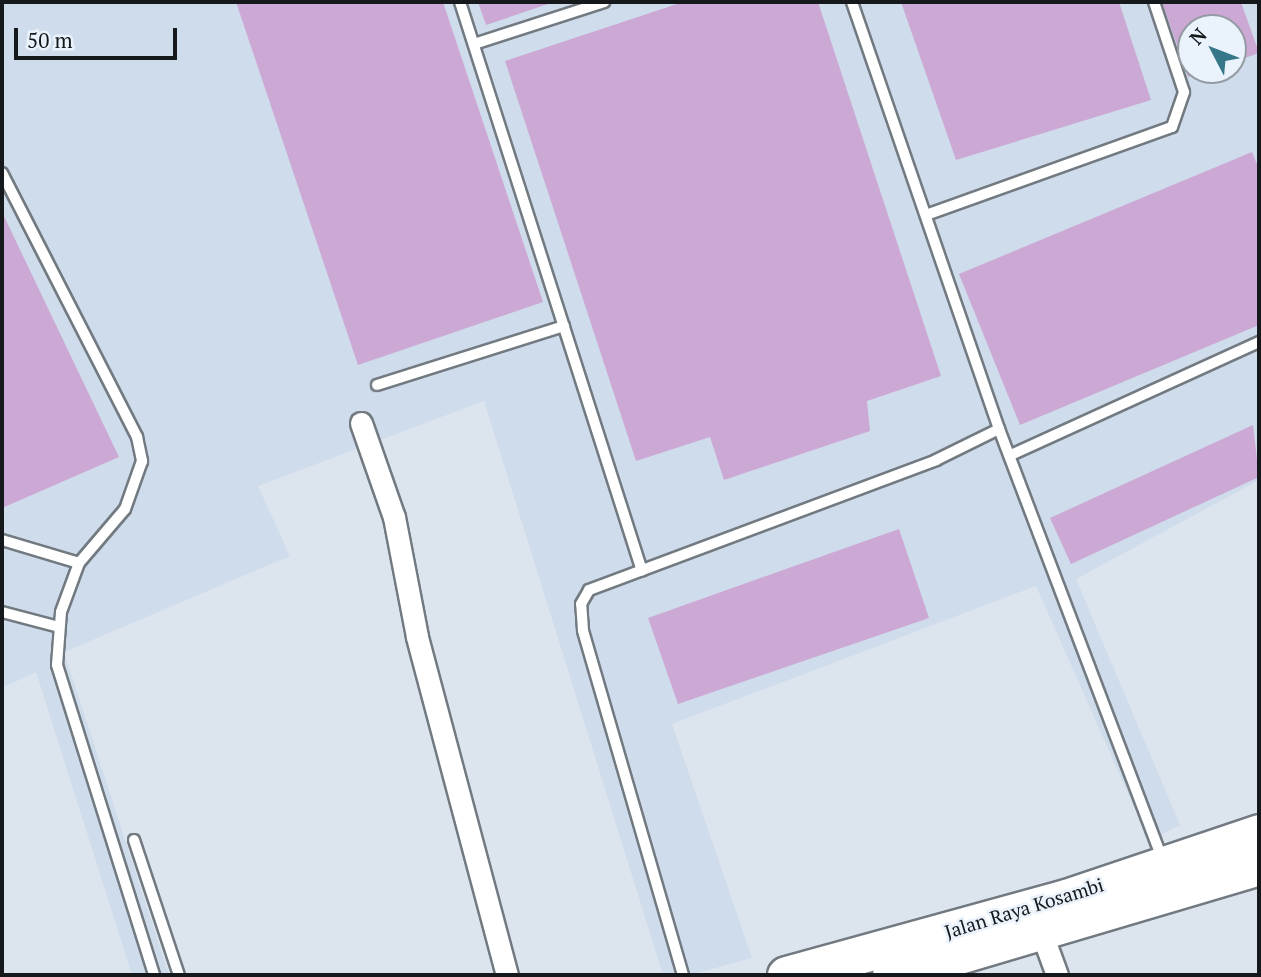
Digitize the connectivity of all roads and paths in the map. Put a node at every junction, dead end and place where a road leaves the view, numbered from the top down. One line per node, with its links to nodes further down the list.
1 (460, 2): 5 (lane)
2 (604, 2): 5 (lane)
3 (852, 2): 7 (lane)
4 (1154, 2): 7 (lane)
5 (474, 44): 8 (lane)
6 (2, 173): 15 (lane)
7 (926, 215): 12 (lane)
8 (564, 326): 10 (lane); 16 (lane)
9 (1259, 342): 13 (lane)
10 (377, 385)
11 (360, 423): 26 (street)
12 (999, 429): 13 (lane); 16 (lane)
13 (1011, 455): 21 (lane)
14 (2, 540): 15 (lane)
15 (79, 563): 18 (lane)
16 (642, 571): 27 (lane)
17 (2, 612): 18 (lane)
18 (59, 627): 24 (lane)
19 (1259, 832): 21 (highway, Jalan Raya Kosambi)
20 (134, 840): 25 (lane)
21 (1163, 861): 28 (highway, Jalan Raya Kosambi)
22 (1259, 866): 23 (highway, Jalan Raya Kosambi)
23 (1042, 934): 29 (highway, Jalan Raya Kosambi); 30 (street)
24 (155, 975)
25 (178, 975)
26 (507, 975)
27 (683, 975)
28 (786, 975)
29 (891, 975)
30 (1057, 975)

